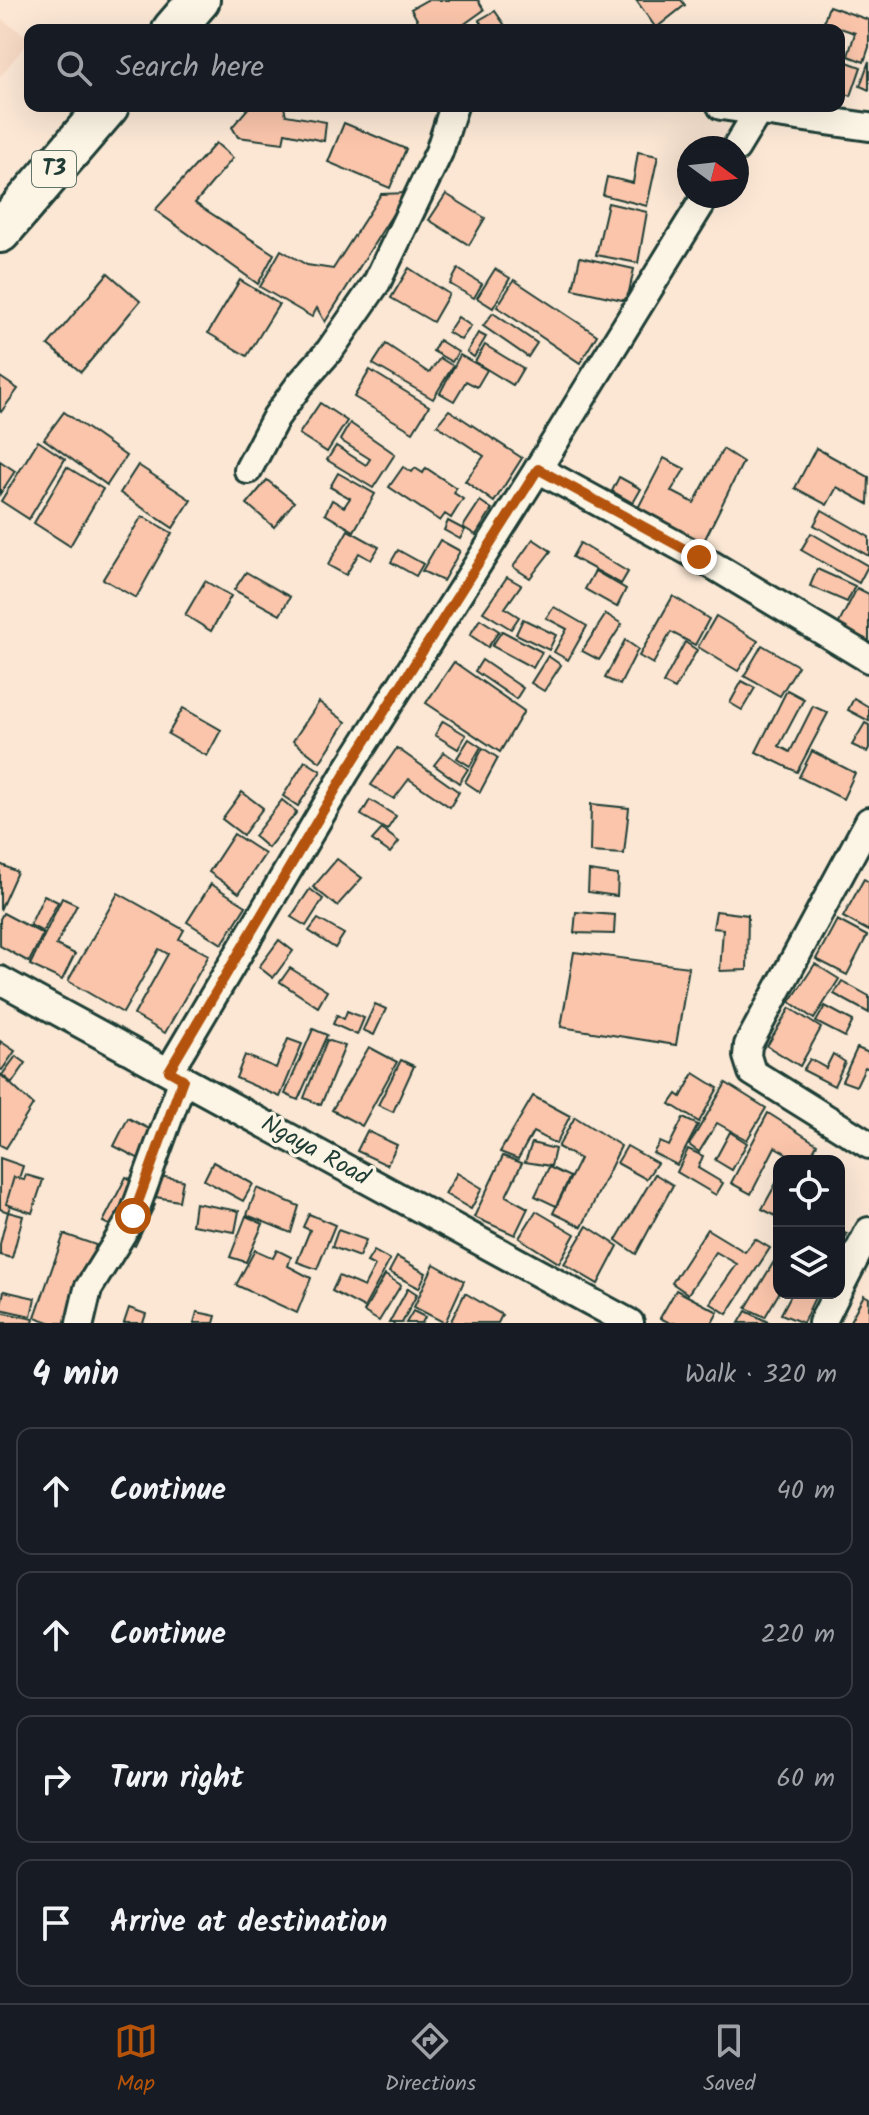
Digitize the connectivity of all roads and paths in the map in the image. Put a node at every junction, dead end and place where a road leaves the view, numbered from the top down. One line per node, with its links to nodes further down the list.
1 (103, 112): 8 (highway, T3)
2 (452, 112): 10 (street)
3 (758, 112): 6 (street)
4 (772, 112): 5 (street)
5 (869, 127)
6 (743, 136)
7 (699, 208): 9 (street)
8 (0, 232)
9 (538, 469): 11 (street); 14 (street)
10 (248, 470)
11 (869, 659)
12 (869, 821): 15 (street)
13 (0, 980): 14 (street, Ngaya Road)
14 (176, 1075): 19 (street); 20 (street, Ngaya Road)
15 (869, 1145)
16 (869, 1231): 17 (street)
17 (845, 1277)
18 (834, 1299): 21 (street)
19 (80, 1323)
20 (630, 1323)
21 (822, 1323)

